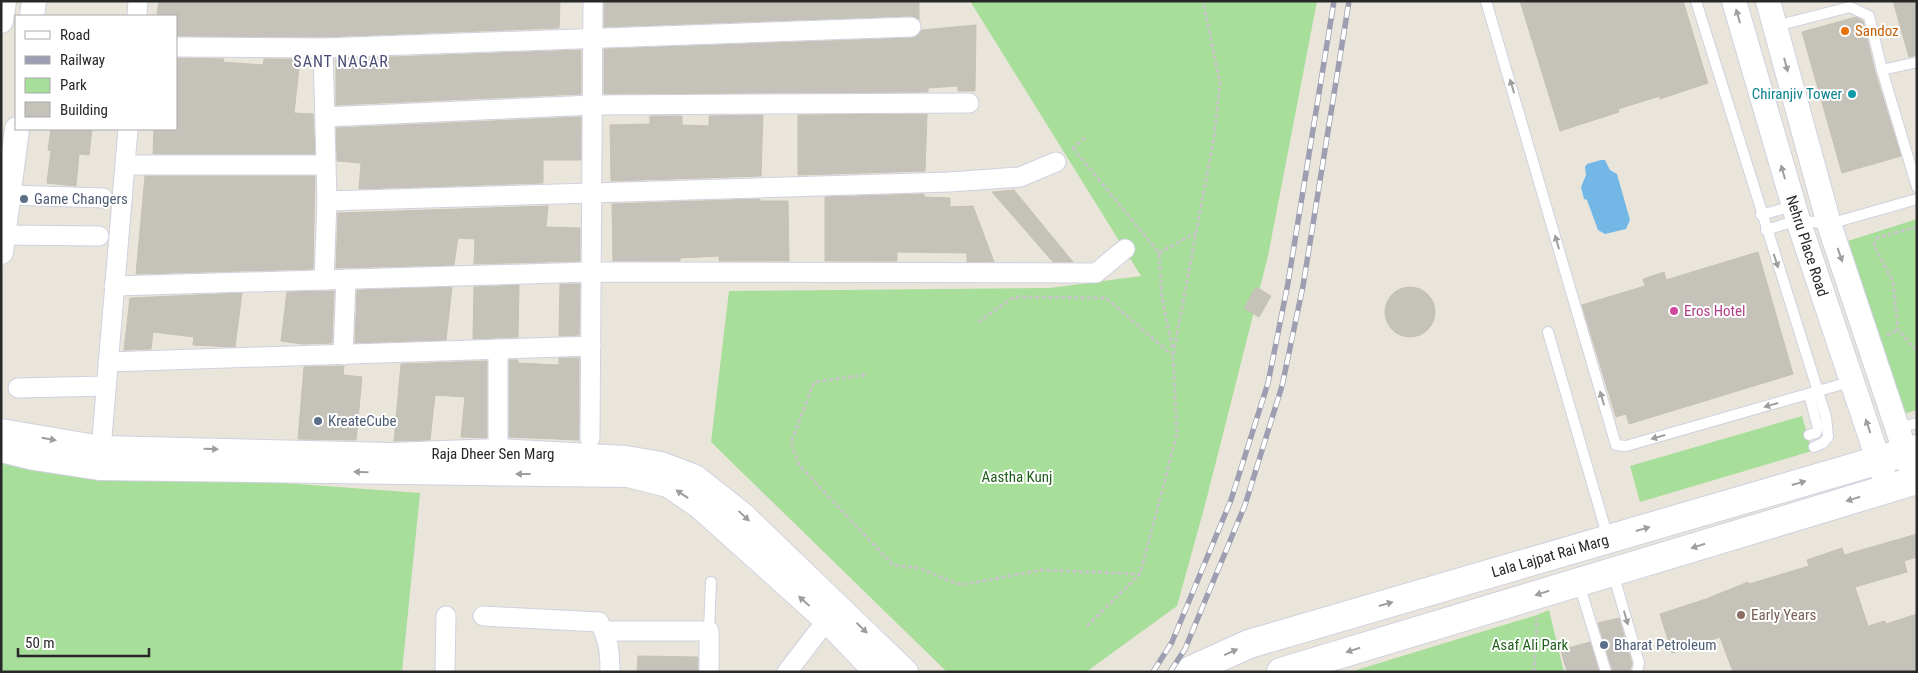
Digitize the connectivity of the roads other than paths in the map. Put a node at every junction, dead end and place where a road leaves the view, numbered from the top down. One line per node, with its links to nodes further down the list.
1 (4, 1): 11 (street)
2 (34, 1): 9 (street)
3 (138, 1): 10 (street)
4 (593, 1): 14 (street)
5 (1486, 1): 52 (lane, one-way to 5)
6 (1696, 1): 34 (lane)
7 (1734, 1): 33 (street, Nehru Place Road, one-way to 7)
8 (1768, 1): 13 (street, Nehru Place Road)
9 (32, 15)
10 (137, 15)
11 (1, 20)
12 (911, 26): 14 (street)
13 (1776, 26): 18 (lane); 35 (street, Nehru Place Road, one-way to 35)
14 (593, 38): 16 (street); 20 (street)
15 (178, 47): 16 (street)
16 (323, 48): 21 (street)
17 (1917, 62): 18 (lane)
18 (1882, 70): 27 (lane)
19 (969, 103): 20 (street)
20 (592, 105): 21 (street); 28 (street)
21 (325, 117): 26 (street)
22 (17, 130): 29 (street)
23 (128, 130): 25 (street)
24 (1056, 162): 28 (street)
25 (125, 165): 26 (street); 43 (street)
26 (326, 165): 32 (street)
27 (1917, 188)
28 (592, 193): 32 (street); 40 (street)
29 (9, 195): 30 (street); 38 (street)
30 (103, 198)
31 (1917, 199): 35 (lane)
32 (326, 201): 42 (street)
33 (1795, 213): 34 (lane); 35 (lane); 36 (lane); 49 (street, Nehru Place Road)
34 (1761, 215): 36 (lane)
35 (1829, 224): 55 (street, Nehru Place Road, one-way to 55)
36 (1766, 230): 52 (lane, one-way to 52)
37 (99, 236): 38 (street)
38 (2, 244)
39 (1125, 249): 40 (street)
40 (592, 272): 41 (street); 45 (street)
41 (346, 279): 42 (street); 47 (street)
42 (324, 280): 43 (street)
43 (114, 286): 48 (street)
44 (1548, 332): 63 (lane)
45 (591, 346): 46 (street); 54 (street)
46 (498, 349): 47 (street); 60 (street)
47 (343, 355): 48 (street)
48 (108, 362): 50 (street)
49 (1853, 382): 52 (lane); 59 (street, Nehru Place Road, one-way to 49)
50 (106, 386): 51 (street); 58 (street)
51 (18, 388)
52 (1813, 393): 53 (lane); 57 (lane)
53 (1809, 435)
54 (590, 438)
55 (1909, 438): 59 (main road, Lala Lajpat Rai Marg); 61 (street, Nehru Place Road)
56 (3, 440): 58 (street, Raja Dheer Sen Marg)
57 (1814, 447)
58 (100, 458): 60 (street, Raja Dheer Sen Marg)
59 (1880, 460): 62 (street, Nehru Place Road); 63 (main road, Lala Lajpat Rai Marg, one-way to 59)
60 (498, 463): 67 (street, Raja Dheer Sen Marg)
61 (1916, 481): 62 (main road)
62 (1888, 489): 64 (main road, one-way to 64)
63 (1608, 539): 78 (main road, Lala Lajpat Rai Marg, one-way to 63)
64 (1612, 572): 66 (main road); 81 (lane, one-way to 81)
65 (711, 582): 71 (lane)
66 (1578, 582): 79 (main road, one-way to 79); 80 (lane)
67 (832, 613): 75 (street); 76 (street, Raja Dheer Sen Marg); 77 (street, Raja Dheer Sen Marg, one-way to 77)
68 (446, 616): 72 (street)
69 (483, 616): 70 (street)
70 (604, 631): 71 (street); 73 (street)
71 (709, 631): 74 (street)
72 (445, 672)
73 (610, 672)
74 (709, 672)
75 (787, 672)
76 (876, 672)
77 (906, 672)
78 (1187, 672)
79 (1281, 672)
80 (1606, 672)
81 (1637, 672)

